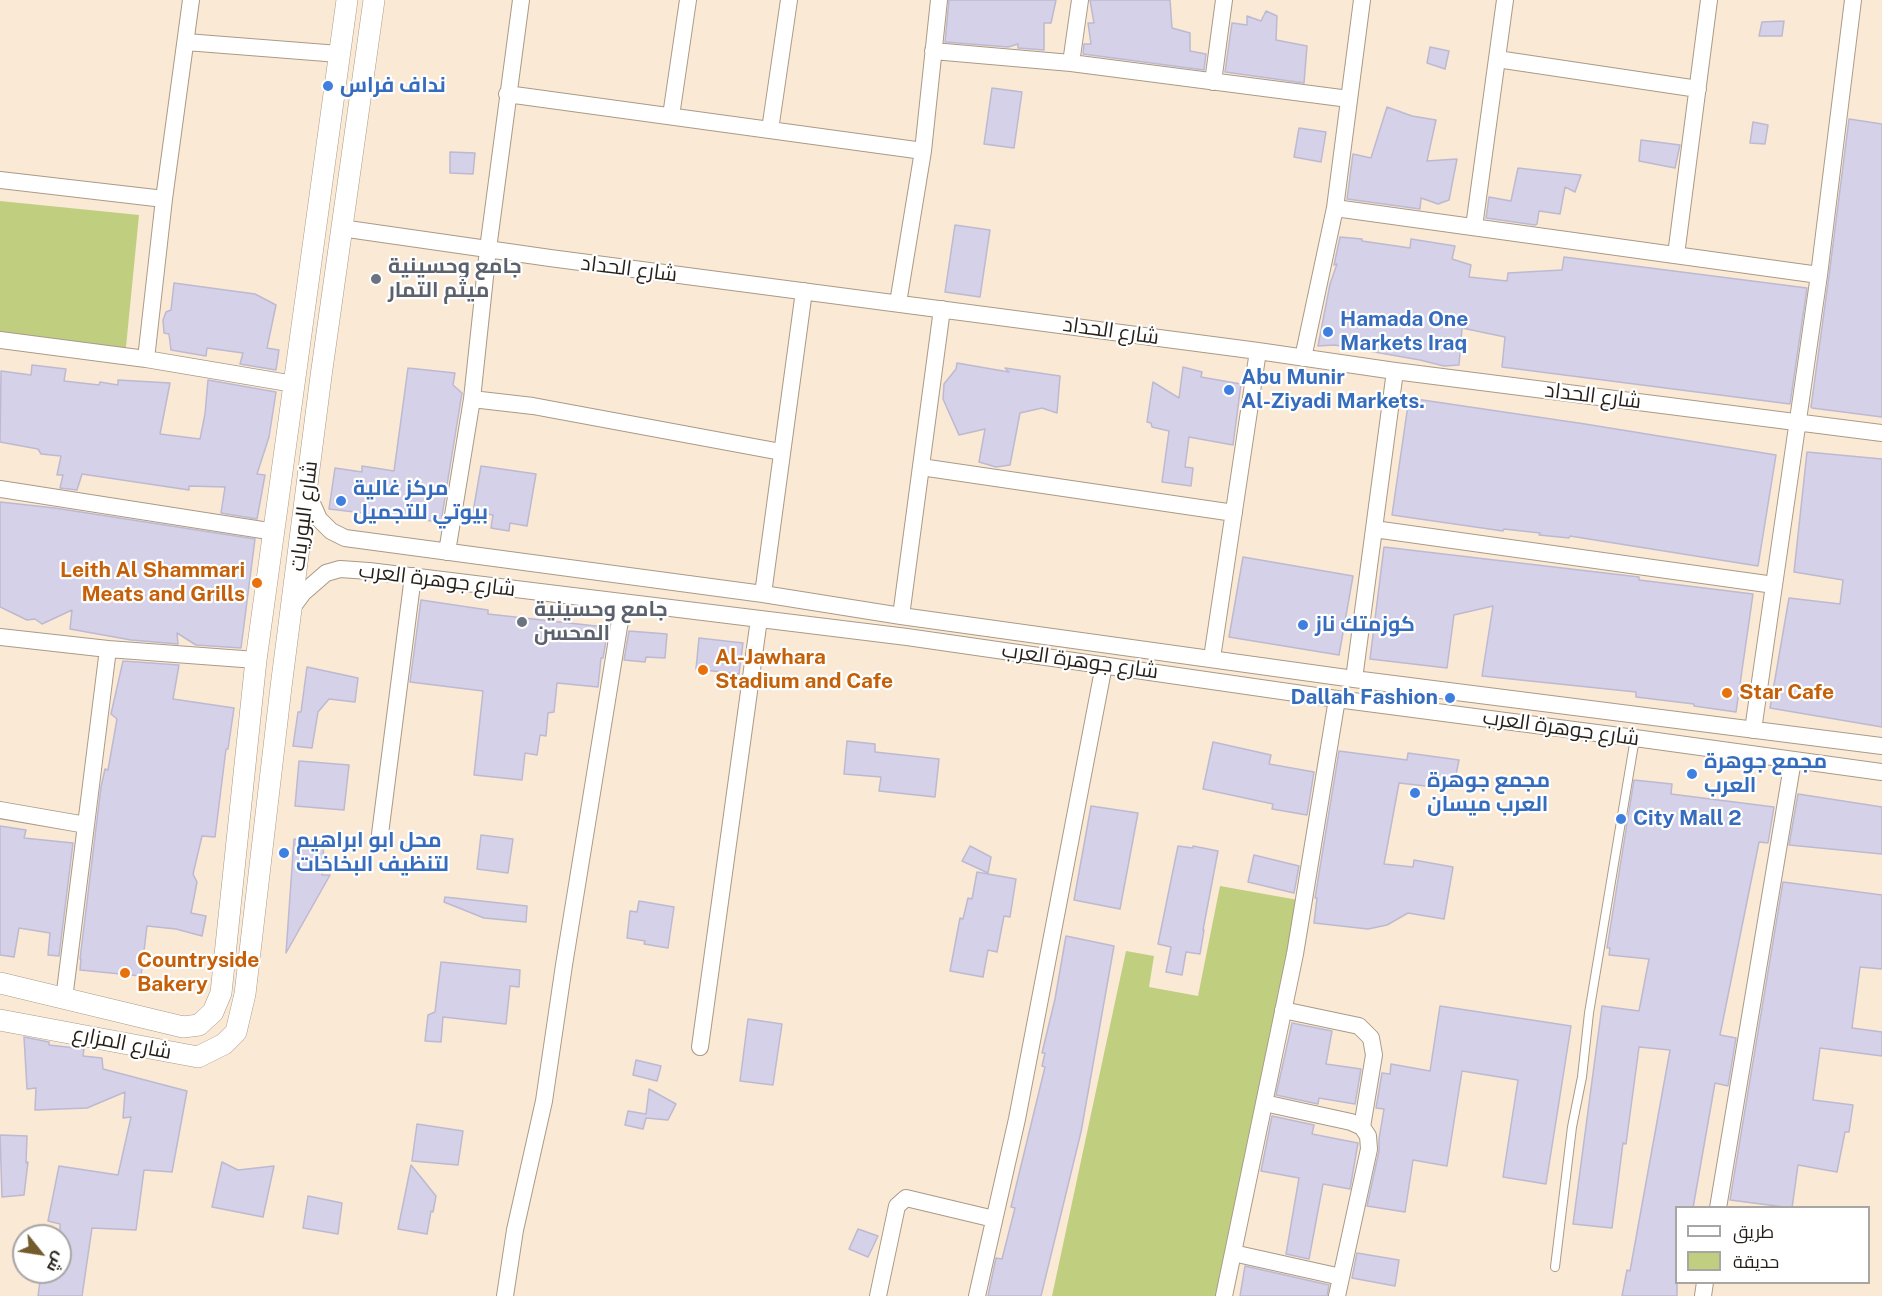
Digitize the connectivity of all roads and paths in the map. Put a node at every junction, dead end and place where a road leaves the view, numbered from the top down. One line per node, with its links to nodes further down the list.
1 (191, 0): 14 (street)
2 (521, 0): 22 (street)
3 (688, 0): 24 (street)
4 (789, 0): 25 (street)
5 (939, 0): 15 (street)
6 (1080, 0): 19 (street)
7 (1224, 0): 20 (street)
8 (1362, 0): 23 (street)
9 (1505, 0): 18 (street)
10 (1709, 0): 21 (street)
11 (1853, 0): 34 (street)
12 (347, 2): 13 (street); 16 (street, شارع البوريات)
13 (373, 3): 17 (street, شارع البوريات)
14 (186, 42): 16 (street); 28 (street)
15 (933, 51): 19 (street); 26 (street)
16 (339, 54): 17 (street); 43 (street, شارع البوريات)
17 (365, 57): 31 (street, شارع البوريات)
18 (1497, 59): 21 (street); 30 (street)
19 (1071, 63): 20 (street)
20 (1213, 82): 23 (street)
21 (1698, 89): 33 (street)
22 (507, 94): 24 (street); 32 (street)
23 (1349, 99): 29 (street)
24 (671, 116): 25 (street)
25 (770, 130): 26 (street)
26 (923, 151): 36 (street)
27 (0, 180): 28 (street)
28 (164, 199): 41 (street)
29 (1335, 208): 30 (street); 40 (street)
30 (1474, 227): 33 (street)
31 (341, 228): 32 (street, شارع الحداد); 50 (street, شارع البوريات)
32 (488, 249): 35 (street, شارع الحداد); 44 (street)
33 (1676, 255): 34 (street)
34 (1819, 275): 45 (street)
35 (804, 291): 36 (street, شارع الحداد); 47 (street)
36 (898, 303): 37 (street, شارع الحداد)
37 (942, 309): 39 (street, شارع الحداد); 48 (street)
38 (0, 340): 41 (street)
39 (1258, 351): 40 (street, شارع الحداد); 51 (street)
40 (1303, 357): 42 (street, شارع الحداد)
41 (146, 359): 43 (street)
42 (1395, 371): 45 (street, شارع الحداد); 52 (street)
43 (294, 384): 53 (street, شارع البوريات)
44 (472, 399): 47 (street); 54 (street)
45 (1798, 422): 46 (street, شارع الحداد); 56 (street)
46 (1882, 433)
47 (781, 452): 57 (street)
48 (921, 467): 51 (street); 60 (street)
49 (0, 489): 53 (street)
50 (307, 492): 54 (street, شارع جوهرة العرب); 59 (street, شارع البوريات)
51 (1234, 513): 64 (street)
52 (1374, 529): 56 (street); 67 (street)
53 (275, 532): 65 (street, شارع البوريات)
54 (447, 552): 57 (street, شارع جوهرة العرب)
55 (412, 576): 58 (street, شارع جوهرة العرب); 59 (street, شارع جوهرة العرب); 78 (street)
56 (1774, 585): 69 (street)
57 (763, 594): 60 (street, شارع جوهرة العرب)
58 (623, 602): 61 (street, شارع جوهرة العرب); 95 (street)
59 (292, 608): 75 (street, شارع البوريات)
60 (901, 616): 64 (street, شارع جوهرة العرب)
61 (759, 619): 66 (street, شارع جوهرة العرب); 87 (street)
62 (0, 637): 63 (street)
63 (108, 649): 65 (street); 77 (street)
64 (1212, 658): 67 (street, شارع جوهرة العرب)
65 (256, 660): 76 (street, شارع البوريات)
66 (1104, 665): 68 (street, شارع جوهرة العرب); 91 (street)
67 (1354, 679): 69 (street, شارع جوهرة العرب)
68 (1337, 699): 70 (street, شارع جوهرة العرب); 83 (street)
69 (1753, 730): 71 (street, شارع جوهرة العرب)
70 (1635, 738): 72 (street, شارع جوهرة العرب); 93 (lane)
71 (1882, 746)
72 (1793, 760): 73 (street, شارع جوهرة العرب); 90 (street)
73 (1882, 772)
74 (0, 810): 77 (street)
75 (267, 813): 76 (street); 79 (street, شارع البوريات)
76 (239, 814): 80 (street, شارع البوريات)
77 (86, 825): 82 (street)
78 (380, 834)
79 (260, 871): 80 (street); 86 (street, شارع البوريات)
80 (233, 873): 84 (street, شارع البوريات)
81 (0, 983): 82 (street, شارع المزارع)
82 (64, 999): 84 (street, شارع المزارع)
83 (1283, 1010): 88 (street); 89 (street)
84 (213, 1012)
85 (0, 1020): 86 (street, شارع المزارع)
86 (236, 1032)
87 (700, 1047)
88 (1264, 1103): 89 (street); 92 (street)
89 (1362, 1127): 94 (street)
90 (1718, 1206)
91 (994, 1219): 96 (street); 97 (street)
92 (1233, 1253): 94 (street); 98 (street)
93 (1555, 1267)
94 (1341, 1277): 99 (street)
95 (505, 1296)
96 (878, 1296)
97 (977, 1296)
98 (1224, 1296)
99 (1337, 1296)

